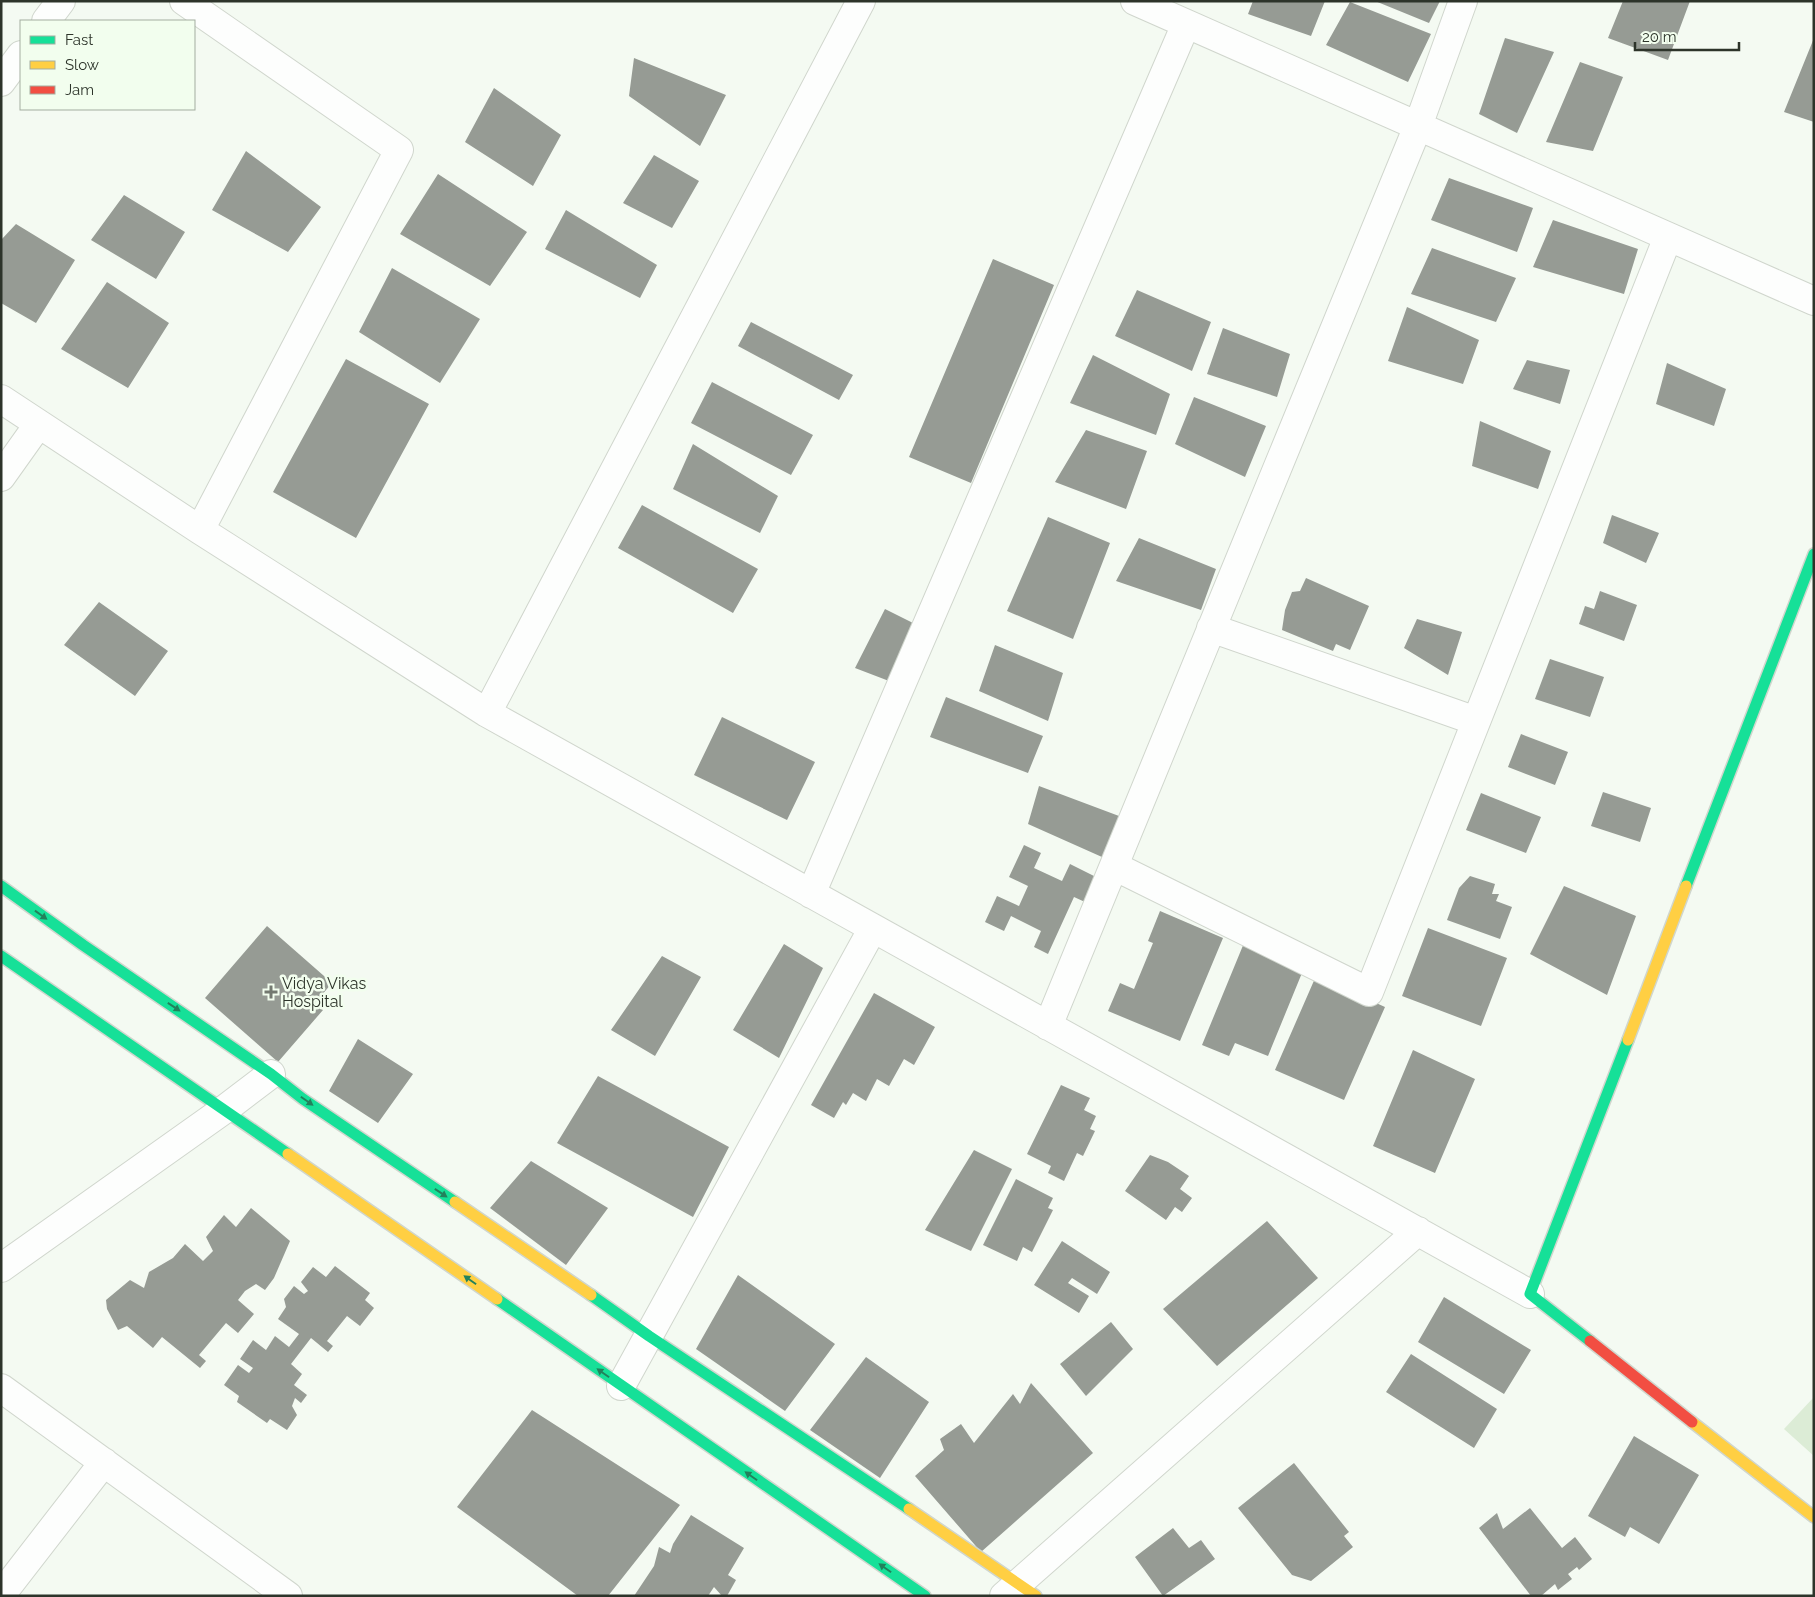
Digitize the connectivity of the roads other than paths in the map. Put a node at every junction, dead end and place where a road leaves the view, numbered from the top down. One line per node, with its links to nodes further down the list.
1 (61, 1): 6 (street)
2 (184, 1): 16 (street)
3 (861, 1): 19 (street)
4 (1135, 1): 7 (street)
5 (1464, 1): 10 (street)
6 (47, 20)
7 (1186, 24): 10 (street); 23 (street)
8 (20, 56): 9 (street)
9 (1, 82)
10 (1418, 126): 11 (street); 18 (street)
11 (1668, 237): 12 (street); 20 (street)
12 (1814, 301)
13 (1, 399): 14 (street)
14 (38, 425): 15 (street); 16 (street)
15 (1, 477)
16 (200, 530): 19 (street)
17 (1814, 554): 31 (street)
18 (1211, 628): 20 (street); 21 (street)
19 (487, 713): 23 (street)
20 (1476, 721): 21 (street)
21 (1114, 866): 26 (street)
22 (1, 886): 27 (street, one-way to 27)
23 (811, 894): 24 (street)
24 (873, 928): 26 (street); 32 (street)
25 (1, 956): 28 (street)
26 (1048, 1026): 29 (street)
27 (271, 1074): 28 (street); 32 (street, one-way to 32)
28 (225, 1110): 30 (street); 33 (street, one-way to 28)
29 (1418, 1231): 31 (street); 37 (street)
30 (1, 1268)
31 (1530, 1294): 36 (street)
32 (649, 1336): 33 (street); 37 (street)
33 (621, 1386): 40 (street, one-way to 33)
34 (1, 1388): 35 (street)
35 (104, 1462): 38 (street); 39 (street)
36 (1814, 1517)
37 (1019, 1592)
38 (1, 1595)
39 (288, 1596)
40 (925, 1596)

